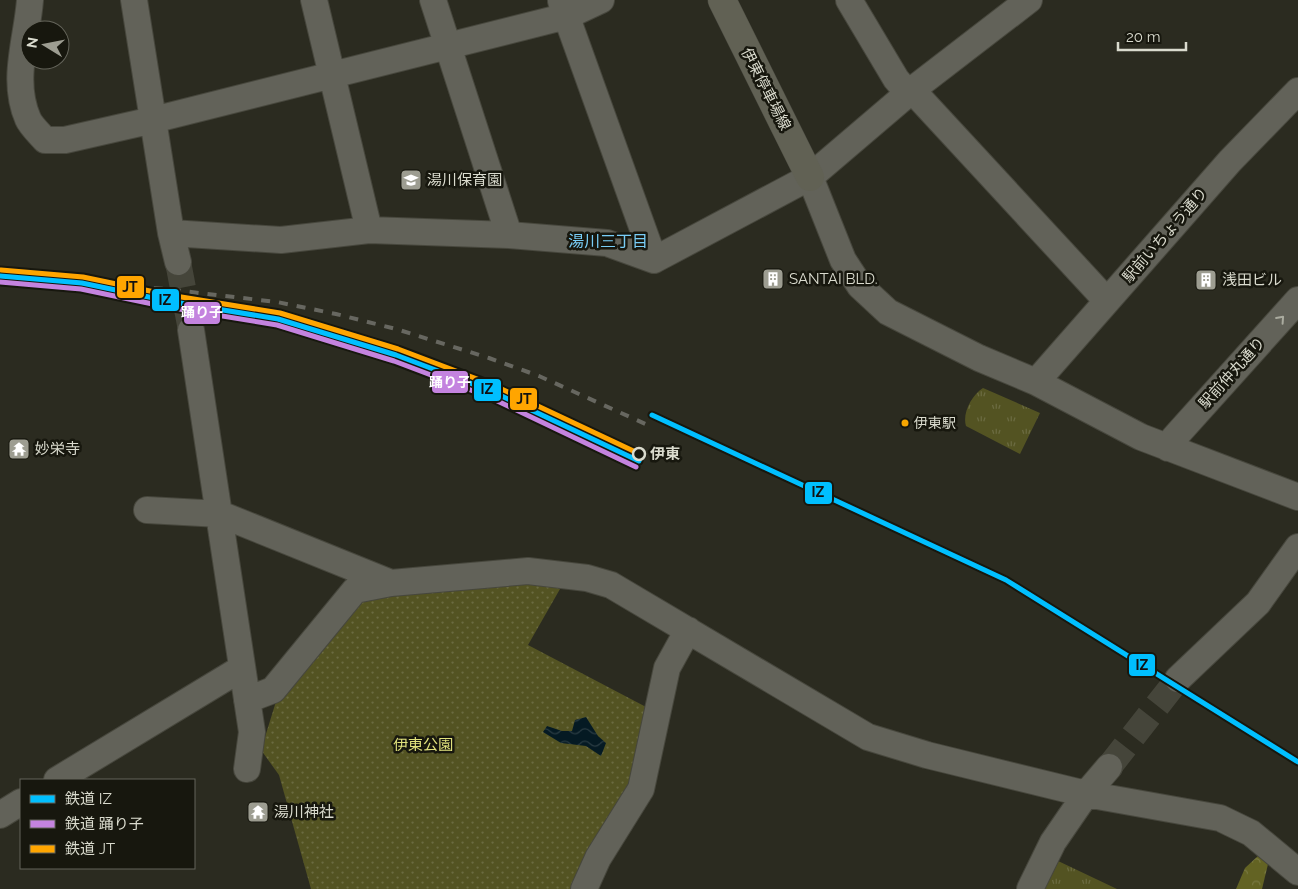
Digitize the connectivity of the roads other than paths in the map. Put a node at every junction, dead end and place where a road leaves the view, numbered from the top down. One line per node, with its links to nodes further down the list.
1 (30, 0): 14 (street)
2 (134, 0): 14 (street)
3 (314, 0): 11 (street)
4 (433, 0): 10 (street)
5 (601, 0): 9 (street)
6 (722, 0): 15 (main road, 伊東停車場線)
7 (850, 0): 13 (street)
8 (1029, 0): 13 (street)
9 (564, 8): 10 (street); 19 (street)
10 (446, 45): 11 (street); 18 (street)
11 (331, 74): 14 (street); 16 (street)
12 (1298, 91): 22 (street, 駅前いちょう通り)
13 (910, 92): 15 (street); 22 (street)
14 (153, 120): 17 (street)
15 (810, 177): 19 (street); 24 (street)
16 (369, 230): 17 (street); 18 (street)
17 (170, 233): 20 (street)
18 (508, 235): 19 (street)
19 (654, 260)
20 (178, 262)
21 (1298, 300): 25 (street, 駅前仲丸通り, one-way to 21)
22 (1107, 301): 24 (street, 駅前いちょう通り)
23 (191, 330): 28 (street)
24 (1036, 382): 25 (street)
25 (1168, 448): 26 (street)
26 (1298, 497)
27 (147, 510): 28 (street)
28 (220, 514): 30 (street); 32 (street)
29 (1298, 547): 33 (street)
30 (391, 583): 31 (street); 34 (street)
31 (688, 630): 38 (street); 42 (street)
32 (242, 668): 34 (street); 37 (street)
33 (1178, 679)
34 (247, 700): 36 (street)
35 (1109, 767): 38 (street)
36 (246, 769)
37 (59, 779)
38 (1086, 794): 41 (street); 43 (street)
39 (20, 803): 40 (street)
40 (0, 815)
41 (1298, 872)
42 (584, 889)
43 (1030, 889)

